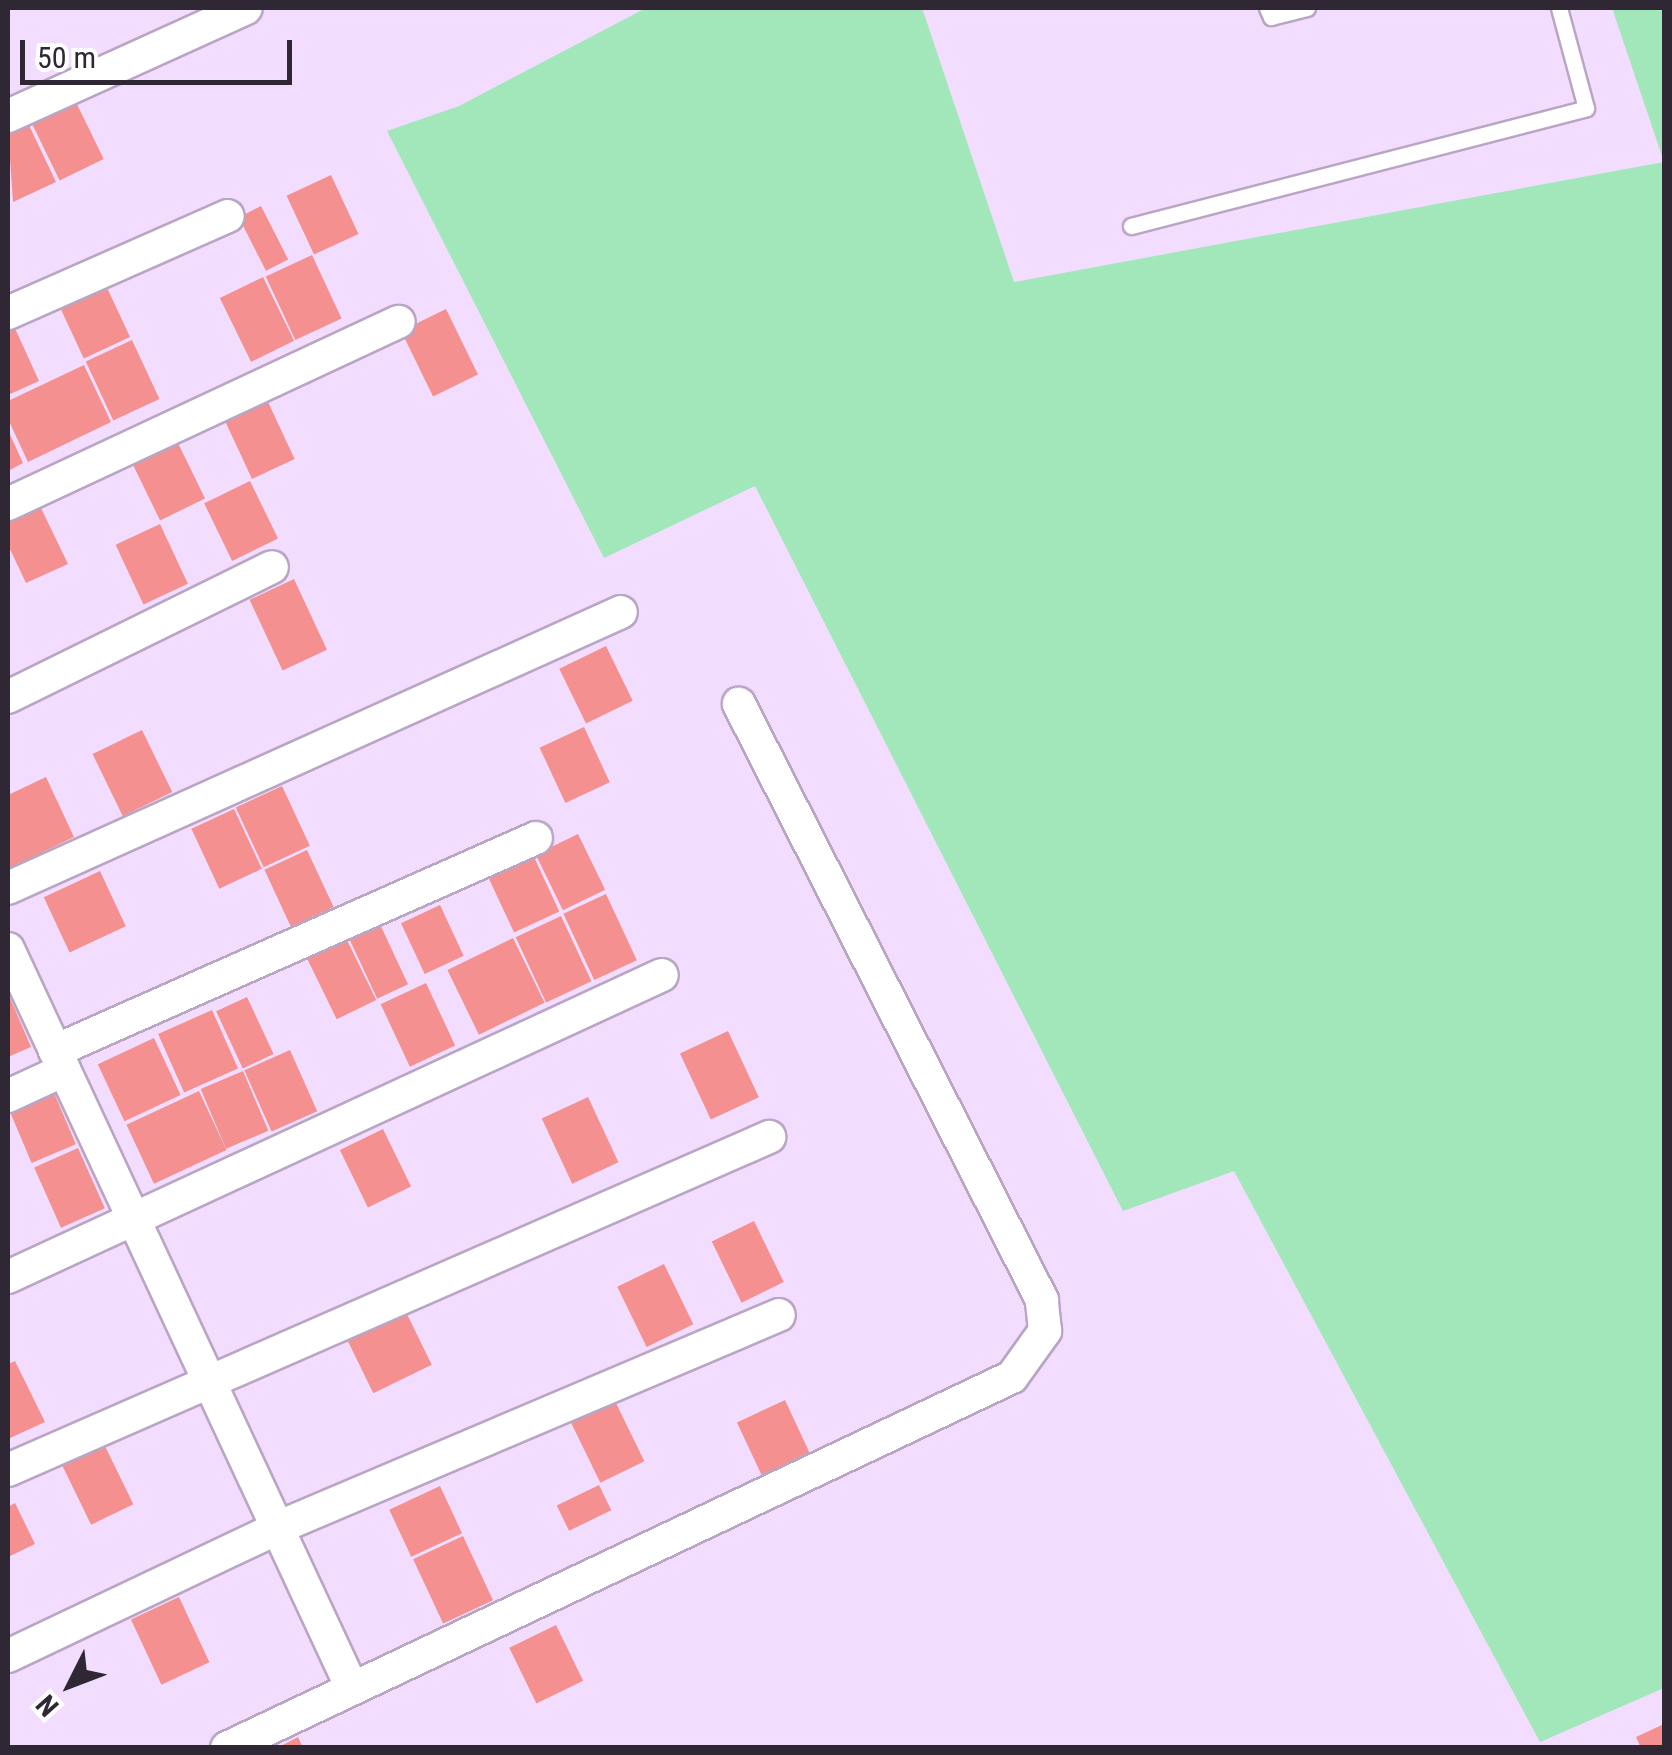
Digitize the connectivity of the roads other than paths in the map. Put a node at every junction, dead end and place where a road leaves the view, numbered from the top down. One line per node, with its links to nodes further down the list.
1 (246, 8): 5 (street)
2 (1267, 8): 3 (lane)
3 (1306, 8)
4 (1559, 8): 7 (lane)
5 (8, 116)
6 (228, 216): 8 (street)
7 (1131, 226)
8 (8, 313)
9 (398, 322): 10 (street)
10 (8, 504)
11 (272, 567): 13 (street)
12 (621, 612): 16 (street)
13 (8, 697)
14 (739, 704): 29 (street)
15 (536, 838): 19 (street)
16 (8, 888)
17 (8, 949): 19 (street)
18 (662, 974): 22 (street)
19 (60, 1061): 20 (street); 22 (street)
20 (8, 1096)
21 (770, 1136): 25 (street)
22 (136, 1219): 23 (street); 25 (street)
23 (8, 1277)
24 (779, 1315): 27 (street)
25 (208, 1378): 26 (street); 27 (street)
26 (8, 1470)
27 (277, 1528): 28 (street); 29 (street)
28 (8, 1656)
29 (351, 1686): 30 (street)
30 (228, 1748)

